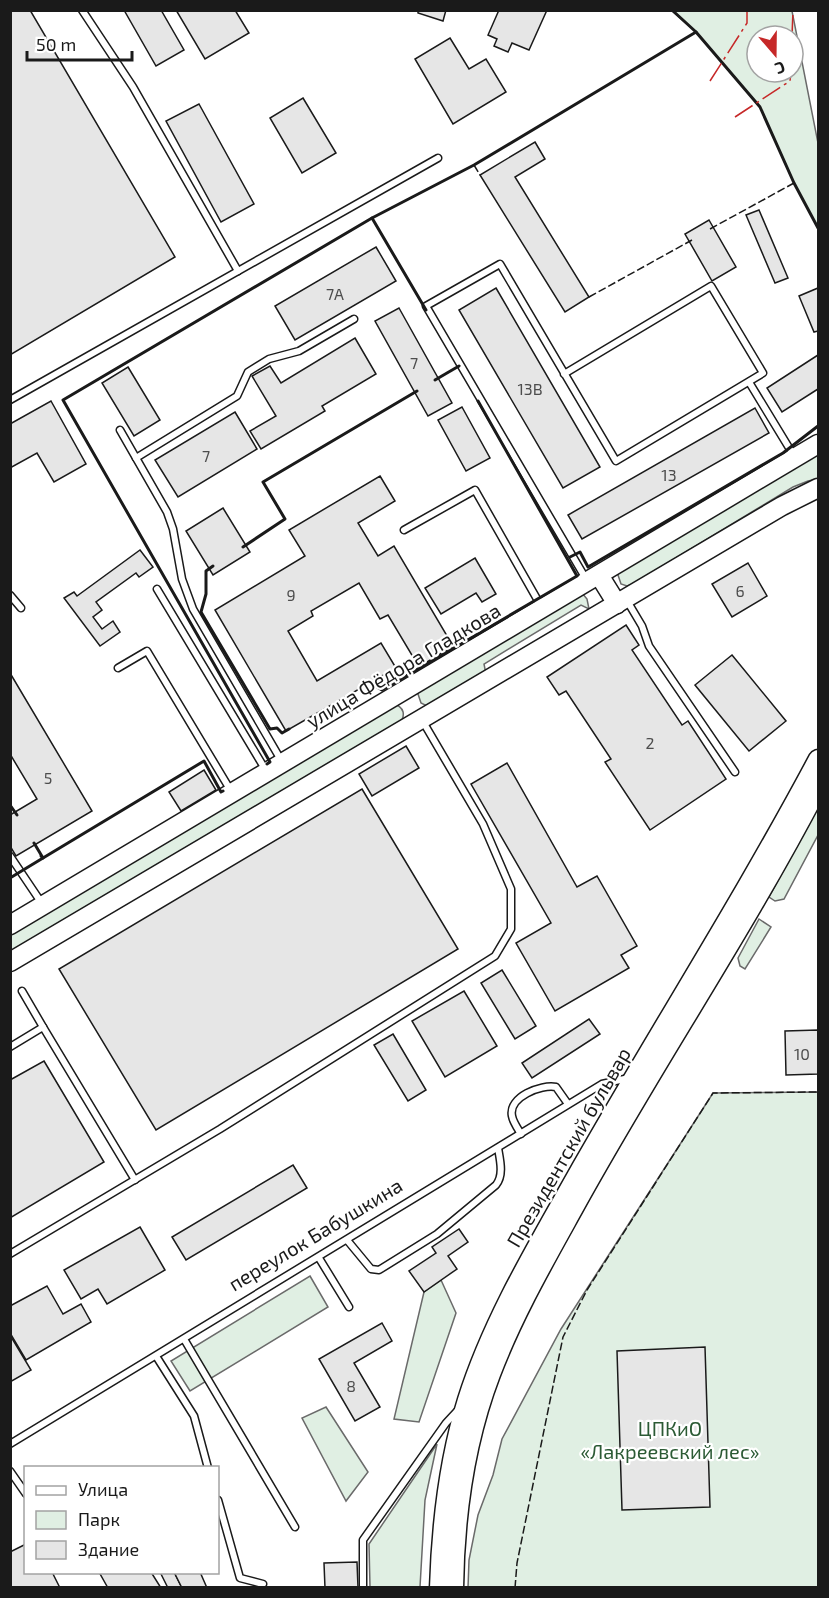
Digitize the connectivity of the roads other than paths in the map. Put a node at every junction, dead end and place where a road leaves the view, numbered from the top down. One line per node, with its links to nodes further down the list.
1 (81, 10): 3 (lane)
2 (438, 158): 3 (lane)
3 (238, 271): 7 (lane)
4 (354, 319): 10 (lane)
5 (564, 374): 6 (lane); 6 (lane); 14 (lane)
6 (749, 382): 11 (lane)
7 (10, 400)
8 (120, 430): 10 (lane)
9 (819, 444): 11 (main road, улица Фёдора Гладкова)
10 (136, 458): 24 (lane)
11 (796, 459): 14 (main road, улица Фёдора Гладкова)
12 (819, 488): 17 (main road)
13 (404, 530): 19 (lane)
14 (593, 579): 17 (main road); 19 (main road, улица Фёдора Гладкова)
15 (157, 589): 25 (lane)
16 (10, 595): 18 (lane)
17 (621, 602): 22 (main road); 26 (lane)
18 (21, 608)
19 (543, 609): 21 (main road, улица Фёдора Гладкова)
20 (118, 668): 28 (lane)
21 (404, 691): 22 (main road); 24 (main road, улица Фёдора Гладкова)
22 (421, 719): 32 (main road); 40 (lane)
23 (819, 759): 36 (main road, Президентский бульвар)
24 (283, 763): 25 (main road, улица Фёдора Гладкова)
25 (267, 772): 28 (main road, улица Фёдора Гладкова)
26 (735, 772)
27 (819, 788): 36 (main road, Президентский бульвар)
28 (232, 793): 30 (main road, улица Фёдора Гладкова)
29 (10, 856): 30 (lane)
30 (43, 905): 31 (main road, улица Фёдора Гладкова)
31 (10, 925)
32 (10, 962)
33 (22, 991): 34 (lane)
34 (44, 1027): 35 (lane); 40 (lane)
35 (10, 1047)
36 (640, 1079): 37 (lane, переулок Бабушкина); 47 (main road, Президентский бульвар); 57 (main road, Президентский бульвар)
37 (568, 1104): 38 (lane, переулок Бабушкина); 38 (lane)
38 (521, 1134): 39 (lane, переулок Бабушкина)
39 (498, 1148): 41 (lane, переулок Бабушкина); 41 (lane)
40 (135, 1180): 42 (lane)
41 (348, 1240): 43 (lane, переулок Бабушкина)
42 (10, 1254)
43 (319, 1258): 44 (lane); 45 (lane, переулок Бабушкина)
44 (349, 1307)
45 (184, 1339): 46 (lane, переулок Бабушкина); 53 (lane)
46 (156, 1356): 48 (lane, переулок Бабушкина); 49 (lane)
47 (467, 1400): 55 (lane); 56 (main road, Президентский бульвар)
48 (10, 1444)
49 (208, 1466)
50 (10, 1471): 51 (lane)
51 (24, 1491)
52 (219, 1504): 54 (lane)
53 (295, 1527)
54 (263, 1584)
55 (363, 1587)
56 (440, 1587)
57 (454, 1587)

